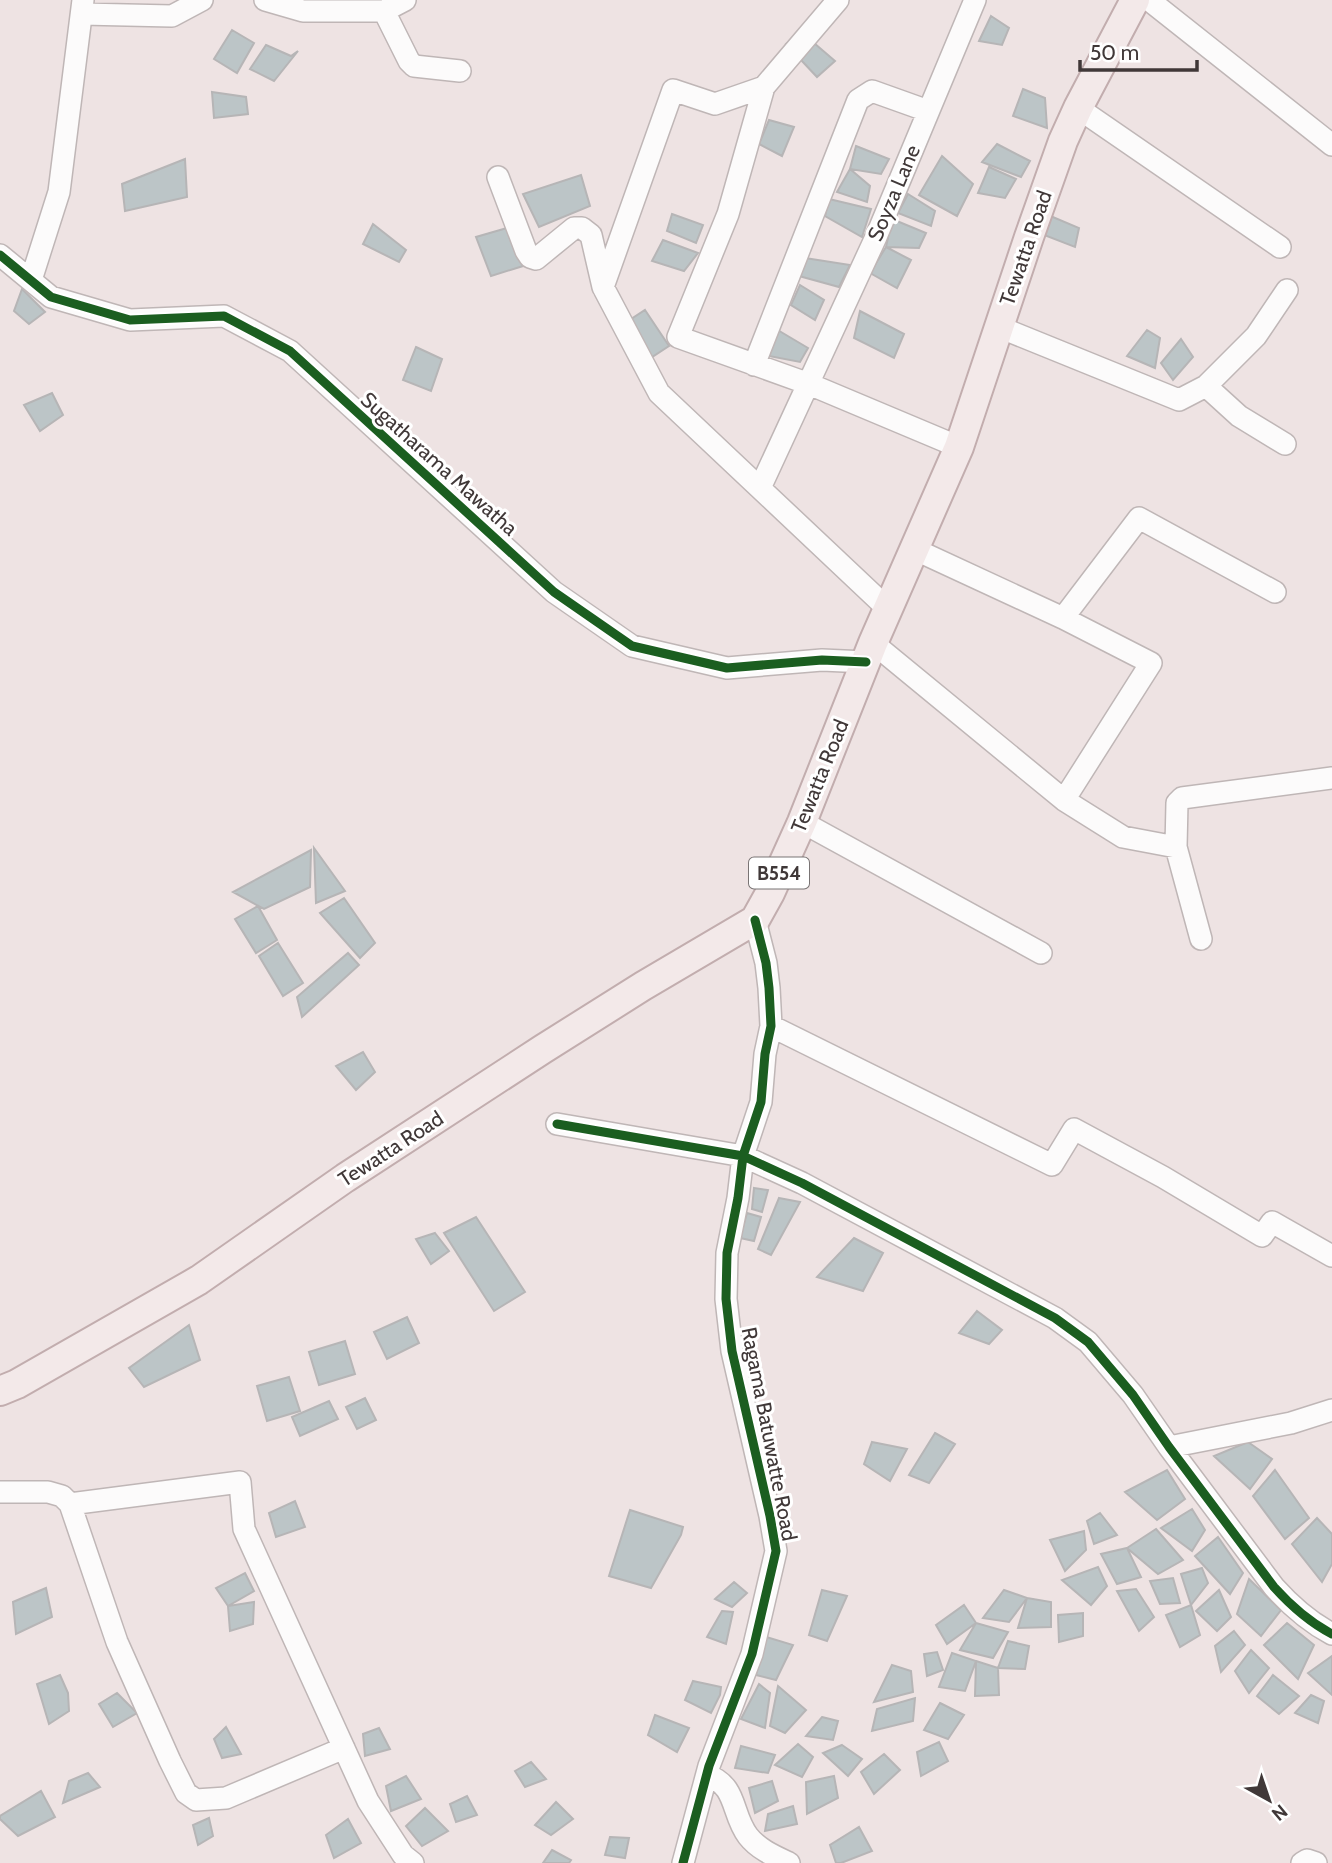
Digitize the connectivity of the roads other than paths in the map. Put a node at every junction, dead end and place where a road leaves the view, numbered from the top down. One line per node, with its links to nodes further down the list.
1 (202, 0): 8 (street)
2 (265, 0): 9 (street)
3 (405, 0): 9 (street)
4 (838, 0): 11 (street)
5 (975, 0): 13 (street, Soyza Lane)
6 (1135, 0): 12 (main road, Tewatta Road / B554)
7 (1149, 0): 14 (street)
8 (83, 7): 18 (street)
9 (384, 11): 10 (street)
10 (460, 71)
11 (764, 87): 19 (street); 22 (street)
12 (1078, 108): 16 (street); 21 (main road, Tewatta Road / B554)
13 (928, 111): 22 (street); 23 (street, Soyza Lane)
14 (1332, 145)
15 (498, 177): 19 (street)
16 (1280, 247)
17 (0, 255): 18 (street, Sugatharama Mawatha)
18 (31, 280): 32 (street, Sugatharama Mawatha)
19 (603, 287): 27 (street)
20 (1287, 289): 24 (street)
21 (999, 327): 24 (street); 26 (main road, Tewatta Road / B554)
22 (754, 365): 23 (street)
23 (809, 384): 26 (street); 27 (street, Soyza Lane)
24 (1206, 386): 25 (street)
25 (1286, 444)
26 (959, 447): 28 (main road, Tewatta Road / B554)
27 (760, 488): 30 (street)
28 (914, 548): 30 (main road, Tewatta Road / B554); 31 (street)
29 (1275, 592): 31 (street)
30 (887, 608): 32 (main road, Tewatta Road / B554)
31 (1063, 618): 34 (street)
32 (870, 652): 34 (street); 35 (main road, Tewatta Road / B554)
33 (1332, 778): 36 (street)
34 (1064, 800): 36 (street)
35 (802, 822): 37 (main road, Tewatta Road / B554); 39 (street)
36 (1176, 847): 38 (street)
37 (755, 920): 40 (street, Ragama Batuwatte Road); 44 (main road, Tewatta Road)
38 (1201, 939)
39 (1041, 953)
40 (771, 1026): 42 (street, Ragama Batuwatte Road); 43 (street)
41 (557, 1124): 42 (street)
42 (744, 1156): 46 (street); 51 (street, Ragama Batuwatte Road)
43 (1332, 1256)
44 (0, 1391)
45 (1332, 1410): 46 (street)
46 (1169, 1447): 49 (street)
47 (0, 1492): 48 (street)
48 (70, 1504): 50 (street); 50 (street)
49 (1332, 1634)
50 (344, 1748): 52 (street)
51 (707, 1775): 53 (street, Ragama Batuwatte Road); 54 (street)
52 (413, 1863)
53 (683, 1863)
54 (789, 1863)
55 (1301, 1863): 56 (street)
56 (1316, 1863)

